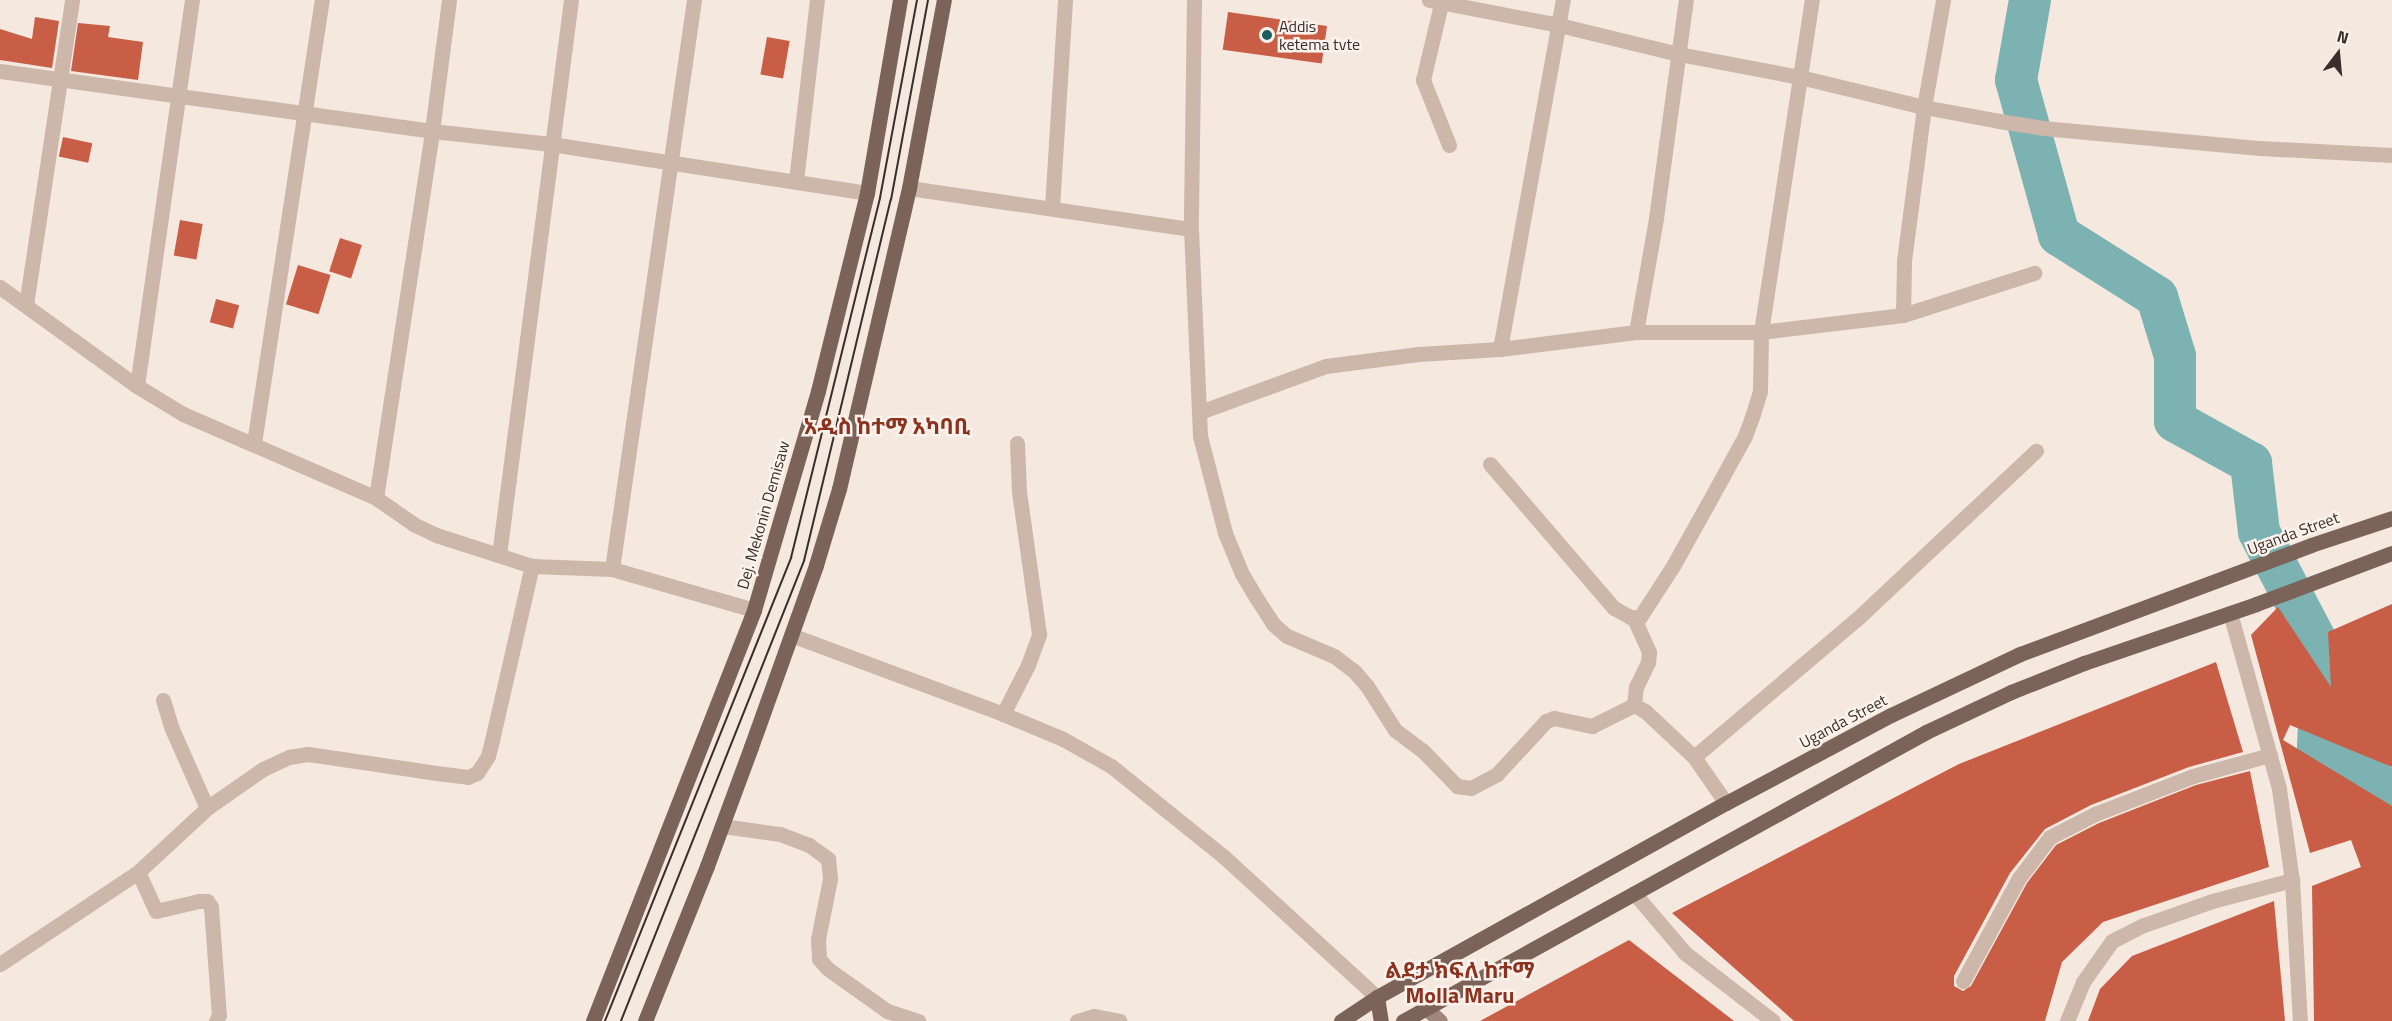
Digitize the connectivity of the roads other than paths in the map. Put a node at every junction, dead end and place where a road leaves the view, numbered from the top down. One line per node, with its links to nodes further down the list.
1 (72, 0): 21 (street)
2 (192, 0): 22 (street)
3 (322, 0): 24 (street)
4 (448, 0): 25 (street)
5 (571, 0): 26 (street)
6 (694, 0): 29 (street)
7 (818, 0): 30 (street)
8 (900, 0): 32 (main road, Dej. Mekonin Demisaw)
9 (944, 0): 31 (main road)
10 (1065, 0): 33 (street)
11 (1194, 0): 34 (street)
12 (1563, 0): 17 (street)
13 (1686, 0): 18 (street)
14 (1812, 0): 20 (street)
15 (1942, 0): 23 (street)
16 (1438, 1): 17 (street); 27 (street)
17 (1559, 25): 18 (street); 41 (street)
18 (1679, 54): 20 (street); 39 (street)
19 (0, 71): 21 (street)
20 (1800, 77): 23 (street); 40 (street)
21 (60, 81): 22 (street); 37 (street)
22 (178, 96): 24 (street); 42 (street)
23 (1924, 107): 28 (street); 38 (street)
24 (306, 113): 25 (street); 44 (street)
25 (432, 131): 26 (street); 48 (street)
26 (551, 144): 29 (street); 51 (street)
27 (1449, 145)
28 (2392, 154)
29 (673, 164): 30 (street); 53 (street)
30 (796, 181): 32 (street)
31 (909, 188): 33 (street); 57 (main road)
32 (867, 193): 54 (main road, Dej. Mekonin Demisaw)
33 (1052, 207): 34 (street)
34 (1191, 229): 43 (street)
35 (2034, 273): 38 (street)
36 (0, 288): 37 (street)
37 (26, 304): 42 (street)
38 (1903, 315): 40 (street)
39 (1636, 332): 40 (street); 41 (street)
40 (1761, 332): 56 (street)
41 (1500, 349): 43 (street)
42 (137, 386): 44 (street)
43 (1200, 412): 59 (street)
44 (254, 443): 48 (street)
45 (1017, 443): 60 (street)
46 (2036, 451): 62 (street)
47 (1490, 464): 56 (street)
48 (376, 498): 51 (street)
49 (2392, 518): 63 (main road, Uganda Street)
50 (2392, 553): 55 (main road)
51 (499, 555): 52 (street)
52 (532, 566): 53 (street); 64 (street)
53 (612, 569): 54 (street)
54 (754, 610): 75 (main road, Dej. Mekonin Demisaw)
55 (2230, 613): 61 (street); 68 (main road)
56 (1634, 618): 59 (street)
57 (791, 636): 60 (street); 65 (main road)
58 (164, 700): 64 (street)
59 (1634, 705): 62 (street)
60 (1003, 714): 71 (street)
61 (2270, 755): 67 (street); 70 (street)
62 (1694, 757): 63 (street)
63 (1726, 803): 71 (main road, Uganda Street)
64 (207, 808): 66 (street)
65 (722, 826): 76 (main road); 77 (street)
66 (138, 872): 69 (street); 74 (street)
67 (2292, 880): 84 (street); 85 (street)
68 (1634, 893): 72 (main road); 83 (street)
69 (0, 964)
70 (1963, 981)
71 (1377, 997): 73 (main road, Uganda Street); 80 (main road)
72 (1426, 1008): 81 (main road); 82 (main road)
73 (1350, 1019)
74 (216, 1021)
75 (593, 1021)
76 (645, 1021)
77 (918, 1021)
78 (1077, 1021): 79 (street)
79 (1120, 1021)
80 (1381, 1021)
81 (1403, 1021)
82 (1440, 1021)
83 (1773, 1021)
84 (2067, 1021)
85 (2300, 1021)

